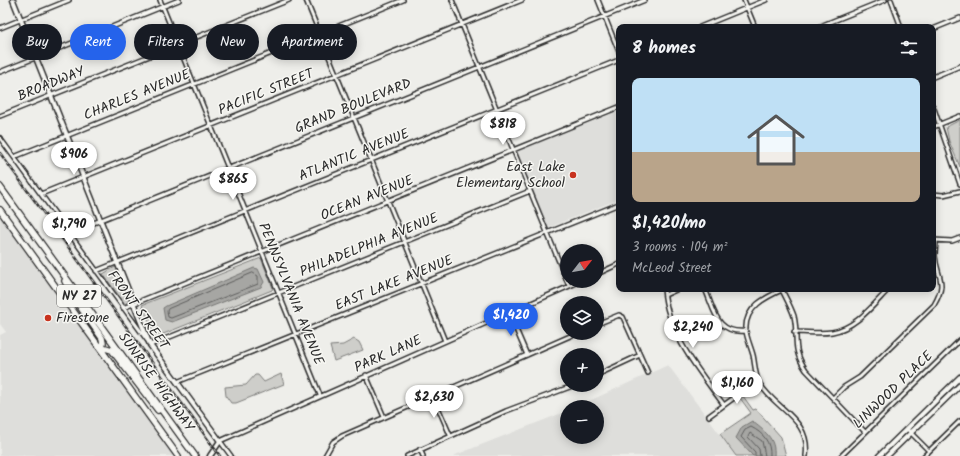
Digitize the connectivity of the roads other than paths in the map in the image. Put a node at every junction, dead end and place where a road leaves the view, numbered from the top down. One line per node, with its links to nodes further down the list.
1 (13, 0): 20 (street)
2 (69, 0): 20 (street)
3 (160, 0): 16 (street, PENNSYLVANIA AVENUE)
4 (179, 0): 16 (street)
5 (289, 0): 32 (street, BROADWAY)
6 (306, 0): 23 (street)
7 (403, 0): 24 (street, CHARLES AVENUE)
8 (452, 0): 25 (street)
9 (522, 0): 25 (street, PACIFIC STREET)
10 (598, 0): 18 (street)
11 (645, 0): 18 (street, GRAND BOULEVARD)
12 (744, 0): 17 (street)
13 (766, 0): 17 (street)
14 (885, 0): 28 (street)
15 (891, 0): 29 (street)
16 (162, 7): 22 (street, PENNSYLVANIA AVENUE); 34 (street)
17 (747, 8): 26 (street); 27 (street)
18 (605, 16): 33 (street); 43 (street, GRAND BOULEVARD)
19 (960, 18): 31 (street)
20 (20, 20): 21 (street); 30 (street)
21 (22, 24)
22 (169, 24)
23 (316, 24)
24 (344, 24)
25 (462, 24): 43 (street); 45 (street, PACIFIC STREET)
26 (707, 24)
27 (754, 24)
28 (825, 24)
29 (901, 24)
30 (0, 28)
31 (936, 28)
32 (198, 37)
33 (616, 44)
34 (62, 47)
35 (267, 55): 47 (street, CHARLES AVENUE)
36 (31, 60): 44 (street)
37 (37, 60): 48 (street)
38 (141, 60): 48 (street, BROADWAY)
39 (184, 60): 47 (street, PENNSYLVANIA AVENUE)
40 (330, 60): 45 (street)
41 (616, 61): 49 (street, ATLANTIC AVENUE)
42 (960, 66): 46 (street)
43 (479, 67): 49 (street); 54 (street, GRAND BOULEVARD)
44 (0, 72)
45 (336, 75): 54 (street); 56 (street, PACIFIC STREET)
46 (936, 76)
47 (194, 84): 56 (street, PENNSYLVANIA AVENUE); 58 (street, CHARLES AVENUE)
48 (51, 96): 52 (street, BROADWAY); 58 (street)
49 (496, 109): 60 (street); 62 (street, ATLANTIC AVENUE)
50 (616, 109): 60 (street, OCEAN AVENUE)
51 (936, 114): 55 (street)
52 (0, 116)
53 (960, 116): 55 (street)
54 (354, 118): 62 (street); 63 (street, GRAND BOULEVARD)
55 (940, 124): 57 (street); 65 (street)
56 (211, 126): 63 (street, PENNSYLVANIA AVENUE); 64 (street, PACIFIC STREET)
57 (936, 126)
58 (67, 136): 61 (street, CHARLES AVENUE); 64 (street)
59 (0, 138): 61 (street, FRONT STREET)
60 (513, 150): 68 (street); 71 (street, OCEAN AVENUE)
61 (14, 157): 69 (street, FRONT STREET)
62 (371, 160): 71 (street); 74 (street, ATLANTIC AVENUE)
63 (228, 168): 74 (street, PENNSYLVANIA AVENUE); 75 (street, GRAND BOULEVARD)
64 (83, 177): 69 (street, PACIFIC STREET); 75 (street)
65 (960, 184)
66 (0, 186): 86 (highway, SUNRISE HIGHWAY / NY 27)
67 (960, 191): 70 (street)
68 (530, 192): 77 (street); 80 (street, PHILADELPHIA AVENUE)
69 (41, 194): 76 (street, FRONT STREET)
70 (936, 194)
71 (387, 201): 80 (street); 81 (street, OCEAN AVENUE)
72 (616, 205): 77 (street, EAST LAKE AVENUE)
73 (0, 210): 110 (highway, SUNRISE HIGHWAY / NY 27)
74 (245, 211): 81 (street, PENNSYLVANIA AVENUE); 83 (street, ATLANTIC AVENUE)
75 (100, 220): 76 (street, GRAND BOULEVARD); 83 (street)
76 (69, 233): 87 (street, FRONT STREET)
77 (546, 233): 84 (street); 89 (street, EAST LAKE AVENUE)
78 (960, 238): 79 (street)
79 (936, 240)
80 (404, 242): 89 (street); 97 (street, PHILADELPHIA AVENUE)
81 (262, 252): 97 (street, PENNSYLVANIA AVENUE); 99 (street, OCEAN AVENUE)
82 (936, 260): 123 (street)
83 (117, 262): 87 (street, ATLANTIC AVENUE); 99 (street)
84 (560, 265)
85 (616, 265): 88 (street)
86 (58, 266): 110 (highway); 127 (highway, SUNRISE HIGHWAY / NY 27)
87 (96, 271): 100 (street, FRONT STREET)
88 (604, 271)
89 (421, 284): 105 (street, EAST LAKE AVENUE); 108 (street)
90 (565, 288): 101 (street, PARK LANE)
91 (664, 292): 98 (street)
92 (672, 292): 98 (street)
93 (706, 292): 103 (street)
94 (777, 292): 103 (street)
95 (784, 292): 104 (street)
96 (886, 292): 104 (street)
97 (279, 293): 105 (street, PENNSYLVANIA AVENUE); 109 (street, PHILADELPHIA AVENUE)
98 (665, 295): 124 (street)
99 (134, 304): 100 (street, OCEAN AVENUE); 109 (street)
100 (123, 308): 109 (street, FRONT STREET)
101 (509, 313): 108 (street, PARK LANE); 111 (street)
102 (604, 321): 112 (street)
103 (746, 331): 118 (street)
104 (794, 332): 123 (street)
105 (295, 334): 117 (street, EAST LAKE AVENUE); 121 (street, PENNSYLVANIA AVENUE)
106 (561, 340): 111 (street)
107 (960, 340): 130 (street, LINWOOD PLACE)
108 (444, 341): 115 (street, PARK LANE)
109 (150, 345): 117 (street, FRONT STREET)
110 (101, 348): 127 (highway); 136 (highway, SUNRISE HIGHWAY / NY 27)
111 (527, 355): 122 (street)
112 (640, 355): 113 (street); 114 (street)
113 (604, 372)
114 (648, 372)
115 (366, 375): 121 (street, PARK LANE); 126 (street)
116 (960, 377): 129 (street)
117 (177, 382): 133 (street, FRONT STREET)
118 (760, 384): 124 (street); 143 (street)
119 (960, 386): 131 (street)
120 (560, 391): 132 (street)
121 (320, 395): 133 (street, PARK LANE)
122 (433, 396): 126 (street); 132 (street)
123 (833, 398): 130 (street)
124 (724, 405): 125 (street)
125 (709, 416)
126 (384, 417): 140 (street)
127 (169, 420): 137 (highway, SUNRISE HIGHWAY / NY 27)
128 (960, 421): 135 (street)
129 (907, 429): 131 (street); 145 (street)
130 (865, 432): 144 (street, LINWOOD PLACE)
131 (911, 433): 135 (street); 146 (street)
132 (450, 435): 134 (street)
133 (220, 441): 138 (street); 139 (street, FRONT STREET)
134 (420, 450): 141 (street); 142 (street)
135 (929, 451): 147 (street)
136 (178, 456)
137 (195, 456)
138 (210, 456)
139 (231, 456)
140 (325, 456)
141 (407, 456)
142 (423, 456)
143 (806, 456)
144 (841, 456)
145 (879, 456)
146 (887, 456)
147 (924, 456)

